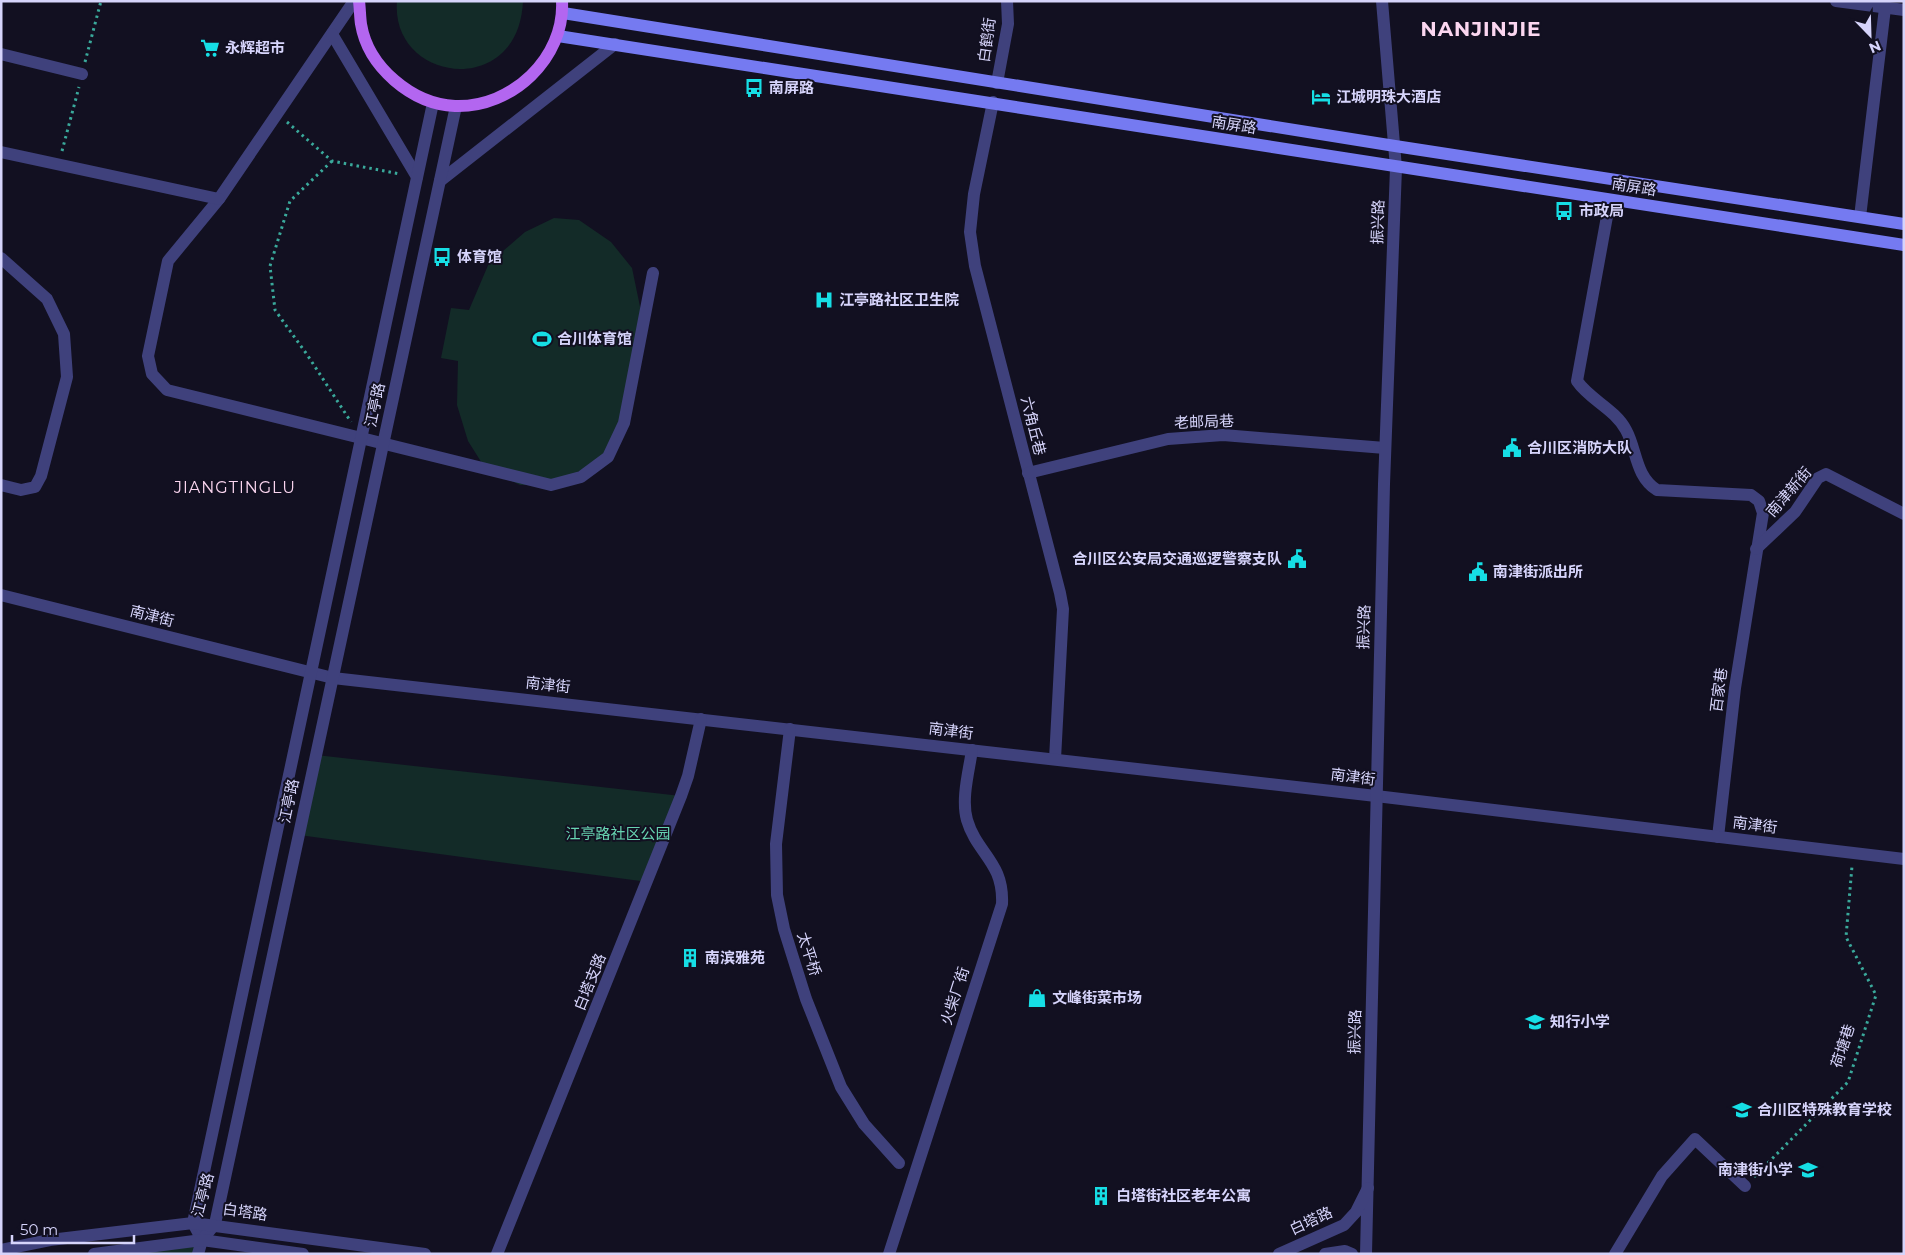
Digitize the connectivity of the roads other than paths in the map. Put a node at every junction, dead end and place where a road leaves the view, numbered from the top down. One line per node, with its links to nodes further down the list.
1 (354, 1): 9 (street)
2 (359, 1): 16 (main road)
3 (1007, 1): 14 (street, 白鹤街)
4 (1382, 1): 18 (street, 振兴路)
5 (1836, 1): 7 (street)
6 (562, 7): 10 (main road); 14 (main road, 南屏路)
7 (1885, 8): 8 (street); 25 (street)
8 (1904, 10)
9 (332, 34): 21 (street); 23 (street)
10 (558, 36): 11 (main road, 南屏路); 17 (main road)
11 (615, 44): 15 (main road, 南屏路); 22 (street)
12 (1, 54): 13 (street)
13 (82, 74)
14 (997, 83): 18 (main road, 南屏路)
15 (993, 102): 20 (main road, 南屏路); 33 (street, 六角丘巷)
16 (433, 103): 17 (main road); 21 (street, 江亭路)
17 (456, 106): 22 (street, 江亭路)
18 (1395, 146): 20 (street, 振兴路); 25 (main road, 南屏路)
19 (1, 152): 23 (street)
20 (1396, 168): 24 (main road, 南屏路); 32 (street, 振兴路)
21 (417, 177): 30 (street, 江亭路)
22 (440, 181): 31 (street, 江亭路)
23 (219, 199): 30 (street)
24 (1610, 200): 27 (main road, 南屏路); 36 (street, 百家巷)
25 (1860, 217): 26 (main road, 南屏路)
26 (1904, 224)
27 (1904, 245)
28 (1, 258): 34 (street)
29 (653, 273): 31 (street)
30 (361, 437): 31 (street); 38 (street, 江亭路)
31 (383, 442): 39 (street, 江亭路)
32 (1385, 448): 33 (street, 老邮局巷); 44 (street, 振兴路)
33 (1028, 473): 43 (street, 六角丘巷)
34 (1, 485)
35 (1904, 514): 36 (street, 南津新街)
36 (1756, 549): 45 (street, 百家巷)
37 (1, 595): 38 (street, 南津街)
38 (311, 673): 39 (street, 南津街); 50 (street, 江亭路)
39 (332, 678): 40 (street, 南津街); 51 (street, 江亭路)
40 (701, 719): 41 (street, 南津街); 58 (street, 白塔支路)
41 (790, 729): 42 (street, 南津街); 47 (street, 太平桥)
42 (972, 750): 43 (street, 南津街); 59 (street, 火柴厂街)
43 (1055, 759): 44 (street, 南津街)
44 (1376, 796): 45 (street, 南津街); 49 (street, 振兴路)
45 (1718, 837): 46 (street, 南津街)
46 (1904, 859)
47 (899, 1163)
48 (1745, 1186): 64 (street)
49 (1368, 1188): 60 (street, 白塔路); 63 (street, 振兴路)
50 (193, 1223): 51 (street, 白塔路); 52 (street, 江亭路); 53 (street, 白塔路)
51 (215, 1224): 52 (street, 江亭路); 57 (street, 白塔路)
52 (202, 1240): 54 (street); 55 (street); 56 (street)
53 (1, 1250)
54 (94, 1254)
55 (198, 1254)
56 (302, 1254)
57 (425, 1254)
58 (498, 1254)
59 (889, 1254)
60 (1279, 1254)
61 (1325, 1254): 62 (street)
62 (1352, 1254)
63 (1366, 1254)
64 (1615, 1254)

